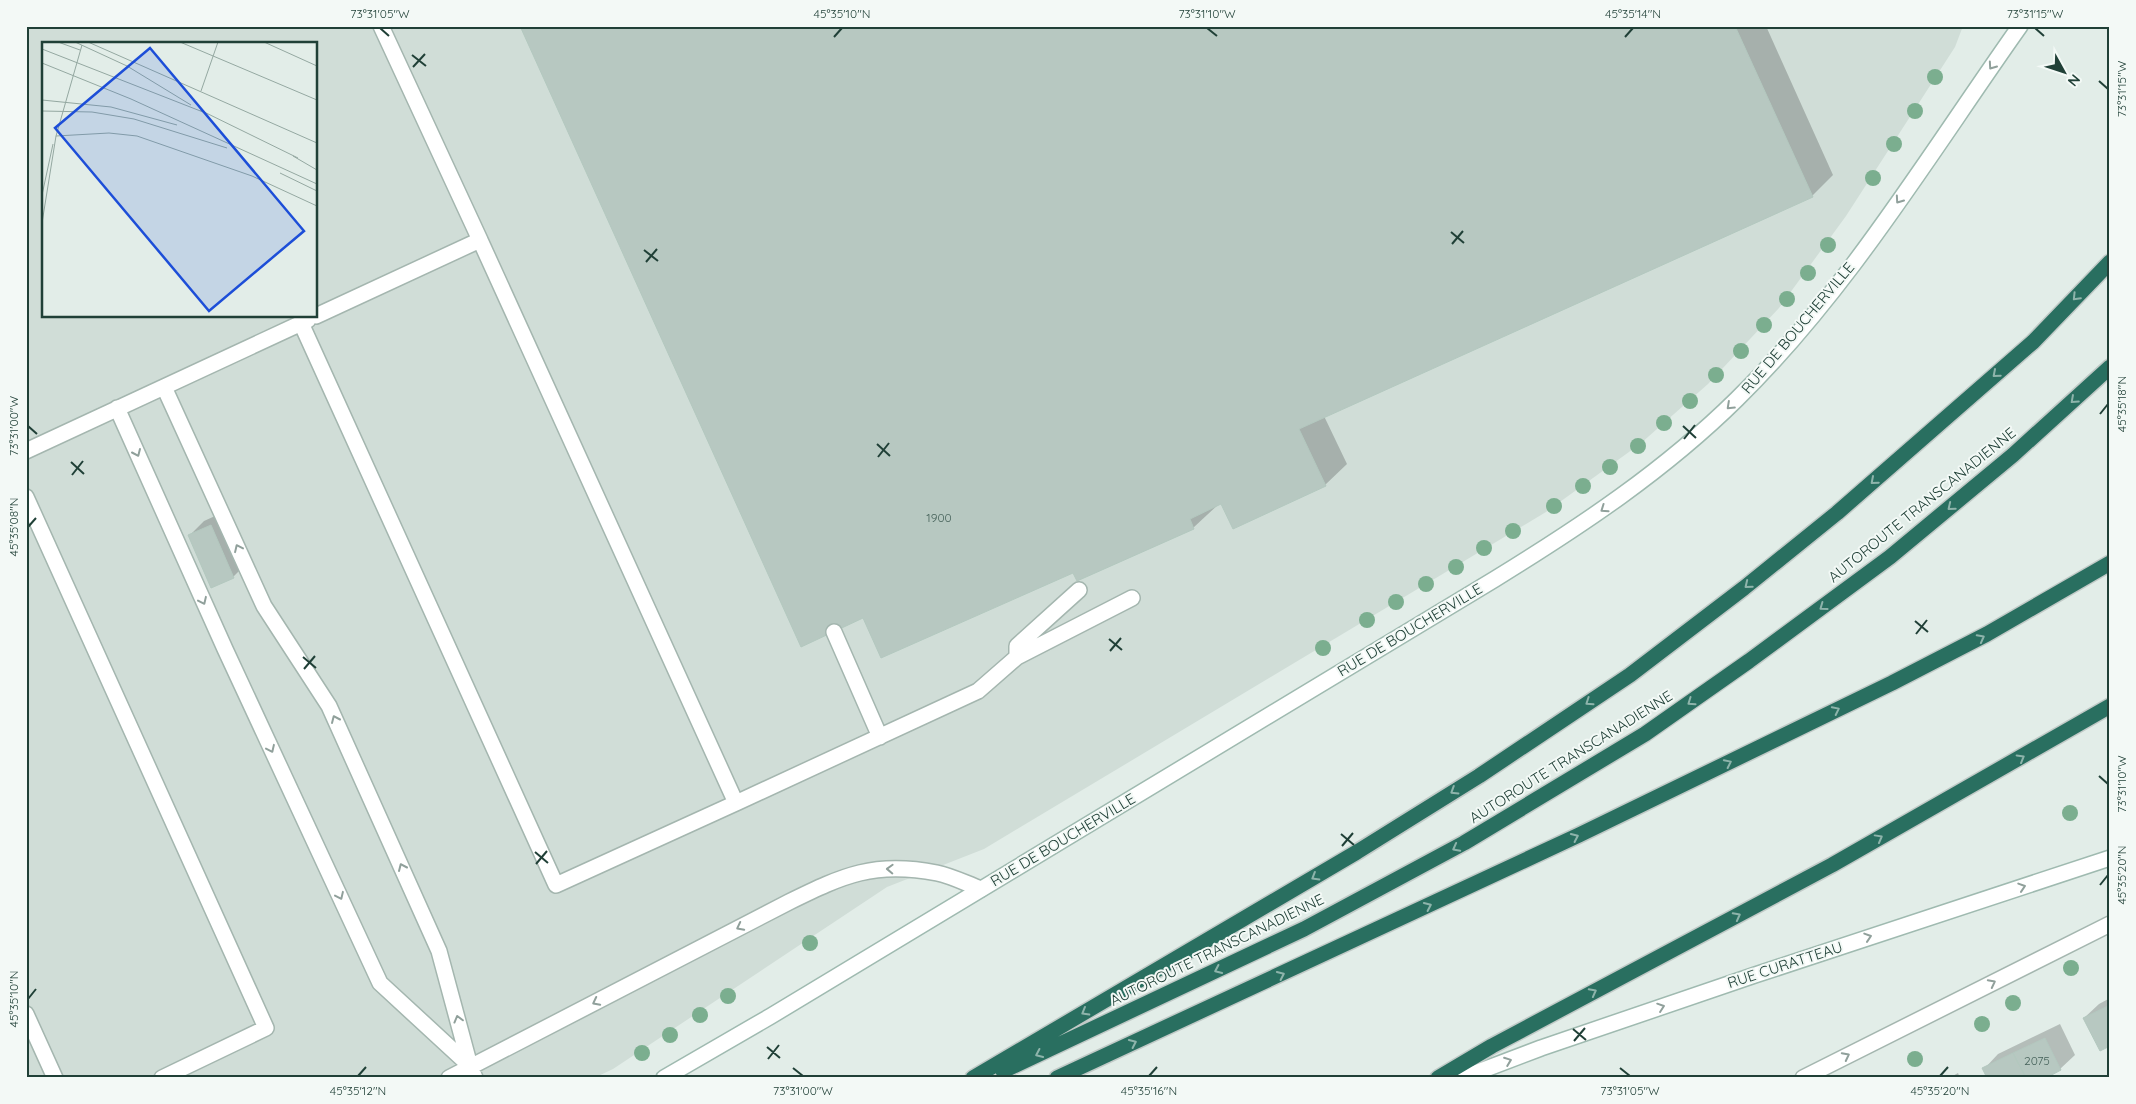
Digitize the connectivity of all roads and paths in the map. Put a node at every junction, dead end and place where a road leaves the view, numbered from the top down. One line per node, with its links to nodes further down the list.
1 (381, 26): 3 (main road)
2 (2020, 26): 22 (main road, RUE DE BOUCHERVILLE, one-way to 22)
3 (480, 240): 5 (main road); 20 (main road)
4 (2110, 262): 30 (highway, one-way to 30)
5 (318, 315)
6 (312, 318): 7 (main road)
7 (301, 323): 9 (main road); 20 (main road)
8 (2110, 367): 31 (highway, AUTOROUTE TRANSCANADIENNE, one-way to 31)
9 (164, 387): 10 (main road); 25 (main road, one-way to 9)
10 (117, 408): 11 (main road); 25 (main road, one-way to 25)
11 (26, 451)
12 (26, 497): 27 (main road)
13 (2110, 563): 32 (highway, one-way to 13)
14 (1079, 590): 17 (main road)
15 (1132, 598): 17 (main road)
16 (834, 632): 19 (main road)
17 (1017, 657): 19 (main road)
18 (2110, 706): 33 (highway, one-way to 18)
19 (880, 736): 20 (main road)
20 (736, 803)
21 (2110, 858): 34 (main road, RUE CURATTEAU, one-way to 21)
22 (980, 889): 25 (main road, one-way to 25); 29 (main road, RUE DE BOUCHERVILLE)
23 (2110, 924): 35 (main road, one-way to 23)
24 (26, 1014): 26 (main road)
25 (473, 1072): 28 (main road)
26 (55, 1078)
27 (162, 1078)
28 (449, 1078)
29 (664, 1078)
30 (973, 1078)
31 (987, 1078)
32 (1057, 1078)
33 (1438, 1078)
34 (1462, 1078)
35 (1803, 1078)

